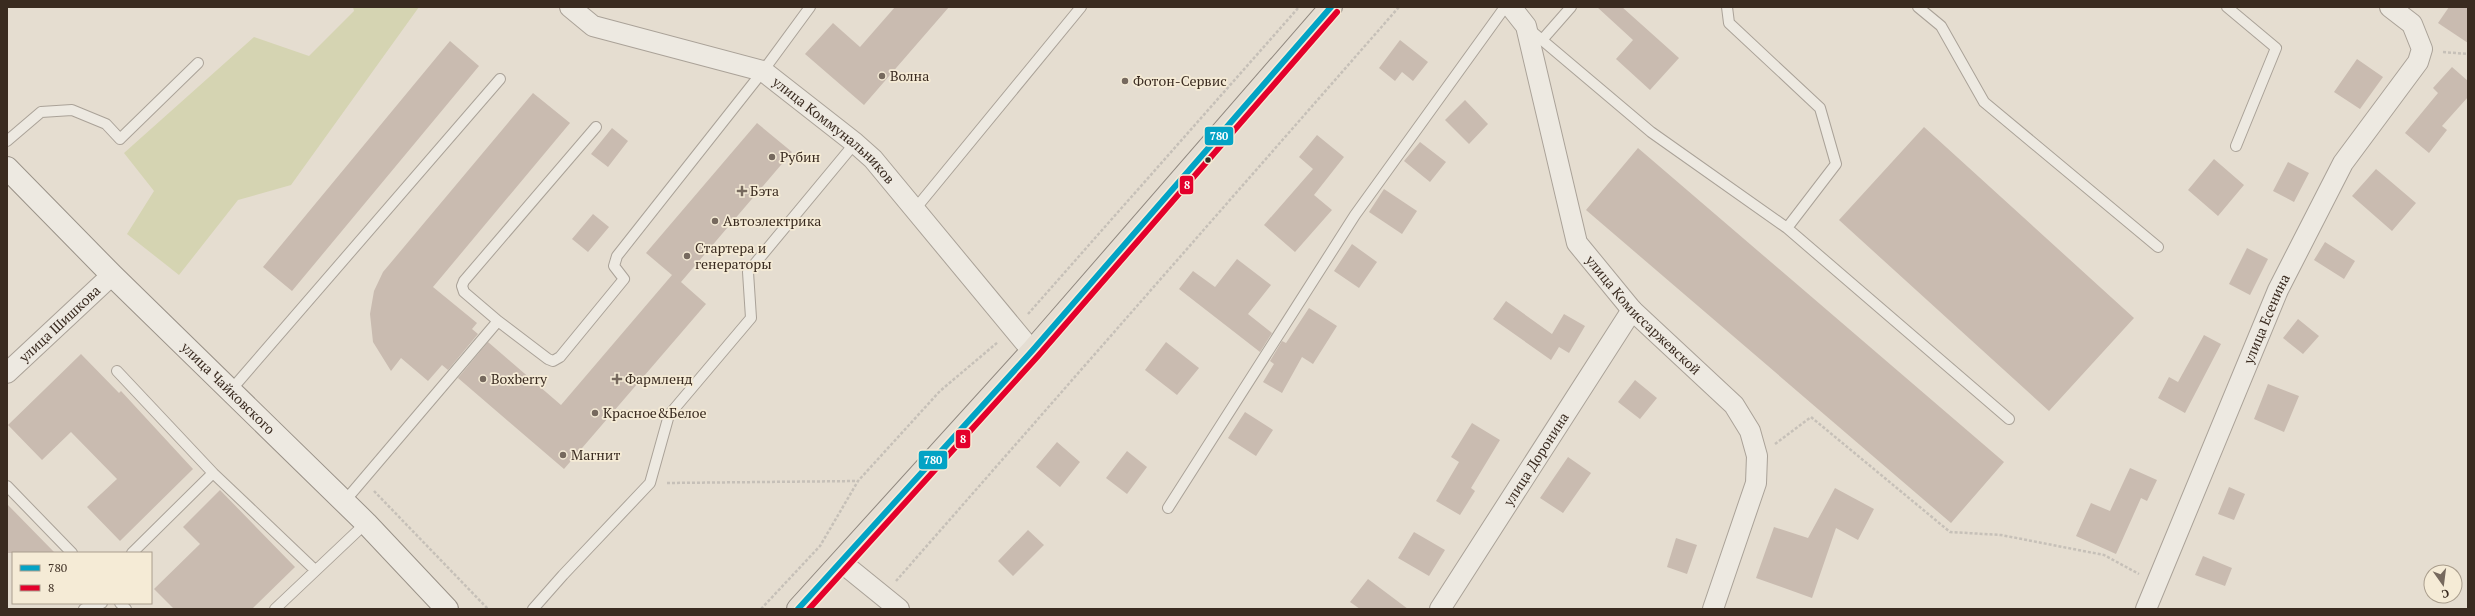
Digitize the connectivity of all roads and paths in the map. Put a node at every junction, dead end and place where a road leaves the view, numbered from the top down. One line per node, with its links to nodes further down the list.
1 (570, 7): 19 (street, улица Коммунальников)
2 (810, 7): 19 (lane)
3 (1081, 7): 26 (lane)
4 (1299, 7): 32 (path)
5 (1331, 7): 33 (main road)
6 (1399, 7): 51 (path)
7 (1505, 7): 44 (lane)
8 (1511, 7): 14 (street, улица Комиссаржевской)
9 (1571, 7): 15 (lane)
10 (1727, 7): 27 (lane)
11 (1918, 7): 28 (lane)
12 (2227, 7): 24 (lane)
13 (2390, 7): 16 (street)
14 (1526, 26): 15 (lane); 30 (street, улица Комиссаржевской)
15 (1542, 40): 27 (lane)
16 (2422, 49): 17 (path); 50 (street, улица Есенина)
17 (2468, 54)
18 (198, 63): 22 (lane)
19 (763, 71): 23 (street, улица Коммунальников); 31 (lane)
20 (500, 79): 36 (lane)
21 (596, 127): 31 (lane)
22 (7, 141)
23 (855, 143): 26 (street, улица Коммунальников); 41 (lane)
24 (2236, 146)
25 (7, 168): 29 (street, улица Чайковского)
26 (916, 208): 32 (street, улица Коммунальников)
27 (1787, 228): 37 (lane)
28 (2158, 247)
29 (112, 275): 35 (street, улица Шишкова); 36 (street, улица Чайковского)
30 (1632, 310): 38 (street, улица Комиссаржевской); 60 (street, улица Доронина)
31 (498, 322): 43 (lane)
32 (1015, 328): 33 (street, улица Коммунальников); 40 (path)
33 (1032, 351): 48 (main road)
34 (117, 371): 39 (lane)
35 (7, 372)
36 (232, 390): 43 (street, улица Чайковского)
37 (2009, 419)
38 (1757, 456): 50 (path); 61 (street, улица Комиссаржевской)
39 (213, 473): 47 (lane); 49 (lane)
40 (858, 481): 41 (path); 57 (path)
41 (650, 483): 56 (lane)
42 (7, 486): 46 (lane)
43 (344, 502): 45 (street, улица Чайковского)
44 (1168, 508)
45 (366, 523): 49 (lane); 55 (street, улица Чайковского)
46 (71, 552)
47 (133, 552)
48 (841, 562): 51 (street); 58 (main road)
49 (315, 570): 54 (lane)
50 (2157, 584): 62 (street, улица Есенина)
51 (882, 597): 59 (street)
52 (99, 604): 53 (lane)
53 (84, 609)
54 (275, 609)
55 (447, 609)
56 (533, 609)
57 (761, 609)
58 (798, 609)
59 (899, 609)
60 (1440, 609)
61 (1713, 609)
62 (2146, 609)

